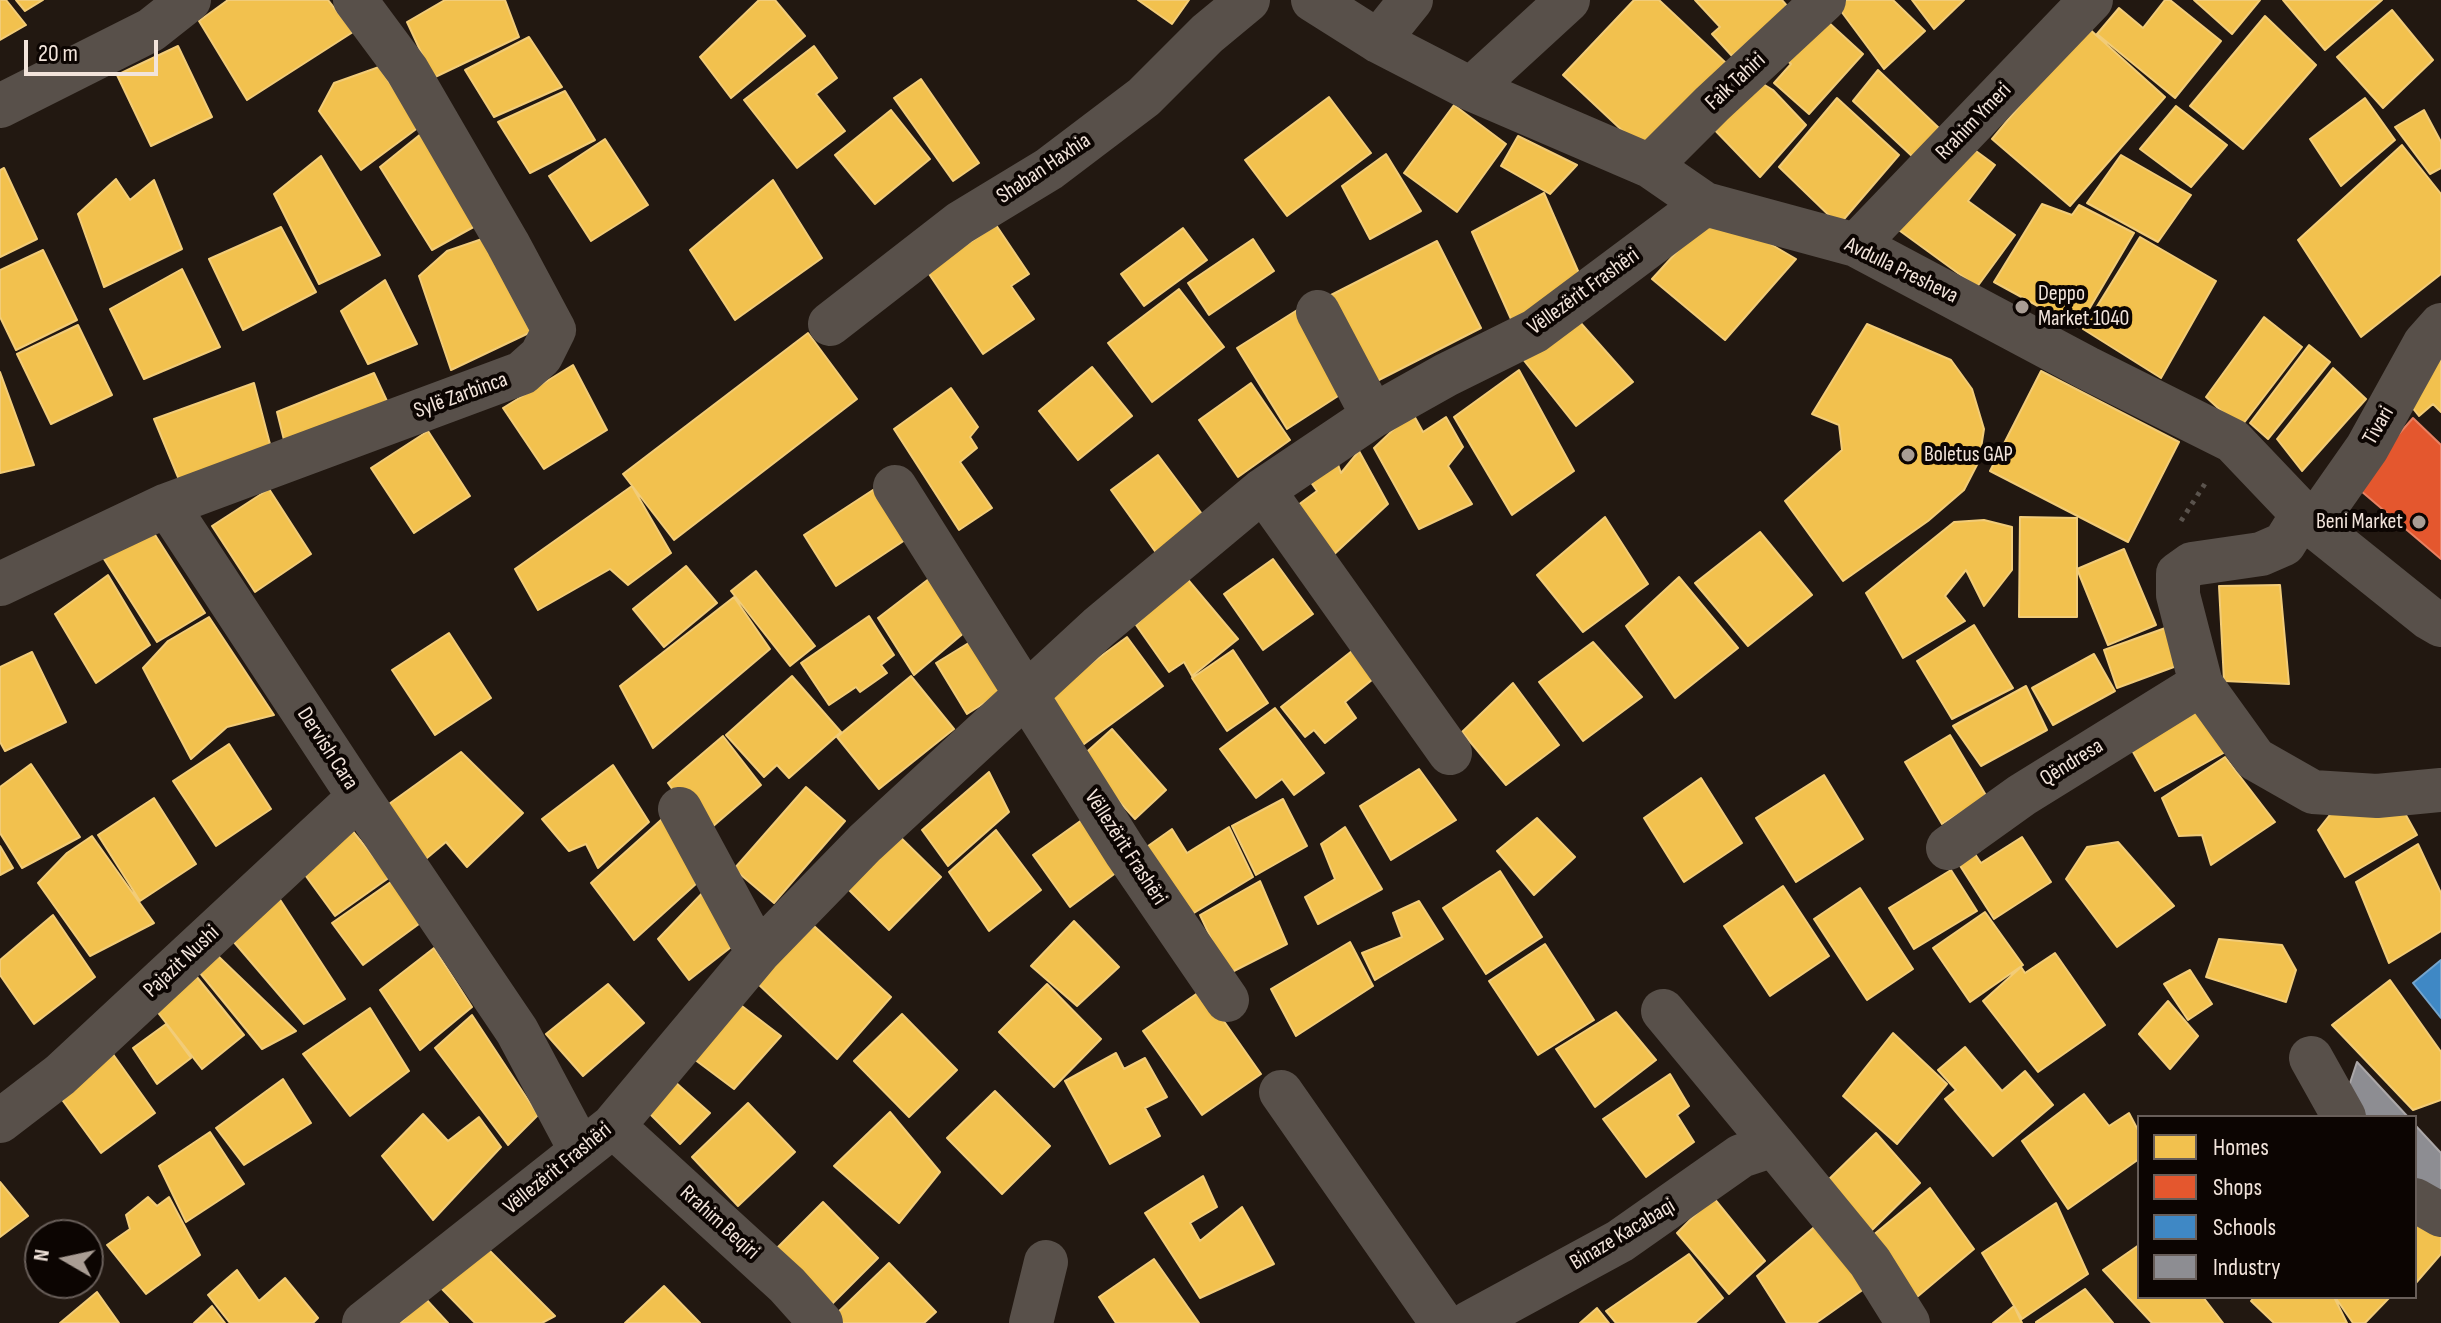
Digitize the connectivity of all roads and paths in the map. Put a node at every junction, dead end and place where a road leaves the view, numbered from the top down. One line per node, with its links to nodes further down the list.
1 (189, 0): 11 (street)
2 (355, 0): 22 (street, Sylë Zarbinca)
3 (1248, 0): 16 (street, Shaban Haxhia)
4 (1313, 0): 9 (street, Avdulla Presheva)
5 (1411, 0): 9 (street)
6 (1568, 0): 10 (street)
7 (1824, 0): 12 (street, Faik Tahiri)
8 (2091, 0): 14 (street, Rrahim Ymeri)
9 (1378, 41): 10 (street, Avdulla Presheva)
10 (1471, 89): 12 (street, Avdulla Presheva)
11 (0, 106)
12 (1650, 166): 13 (street, Avdulla Presheva)
13 (1705, 204): 14 (street, Avdulla Presheva); 18 (street, Vëllezërit Frashëri)
14 (1856, 245): 19 (street, Avdulla Presheva)
15 (1318, 312): 18 (street)
16 (830, 324)
17 (2441, 325): 23 (street, Tivari)
18 (1373, 416): 21 (street, Vëllezërit Frashëri)
19 (2233, 441): 23 (street, Avdulla Presheva); 24 (path)
20 (895, 487): 28 (street, Vëllezërit Frashëri)
21 (1263, 490): 28 (street, Vëllezërit Frashëri); 29 (street)
22 (167, 505): 25 (street); 31 (street, Dervish Cara)
23 (2308, 520): 24 (street); 26 (street, Avdulla Presheva)
24 (2178, 574): 27 (street)
25 (0, 584)
26 (2441, 625)
27 (2201, 684): 30 (street); 33 (street, Qëndresa)
28 (1025, 694): 34 (street, Vëllezërit Frashëri); 35 (street, Vëllezërit Frashëri)
29 (1450, 753)
30 (2441, 790)
31 (359, 797): 40 (street, Pajazit Nushi); 41 (street, Dervish Cara)
32 (680, 809): 34 (street)
33 (1948, 848)
34 (758, 953): 41 (street, Vëllezërit Frashëri)
35 (1227, 1000)
36 (1663, 1011): 42 (street)
37 (2311, 1058): 39 (street)
38 (1281, 1092): 49 (street)
39 (2343, 1115)
40 (0, 1121)
41 (597, 1138): 46 (street, Vëllezërit Frashëri); 47 (street, Rrahim Beqiri)
42 (1774, 1145): 50 (street, Binaze Kacabaqi); 51 (street)
43 (2417, 1201): 44 (street)
44 (2441, 1215)
45 (1046, 1262): 48 (street)
46 (364, 1323)
47 (821, 1323)
48 (1031, 1323)
49 (1442, 1323)
50 (1469, 1323)
51 (1908, 1323)

